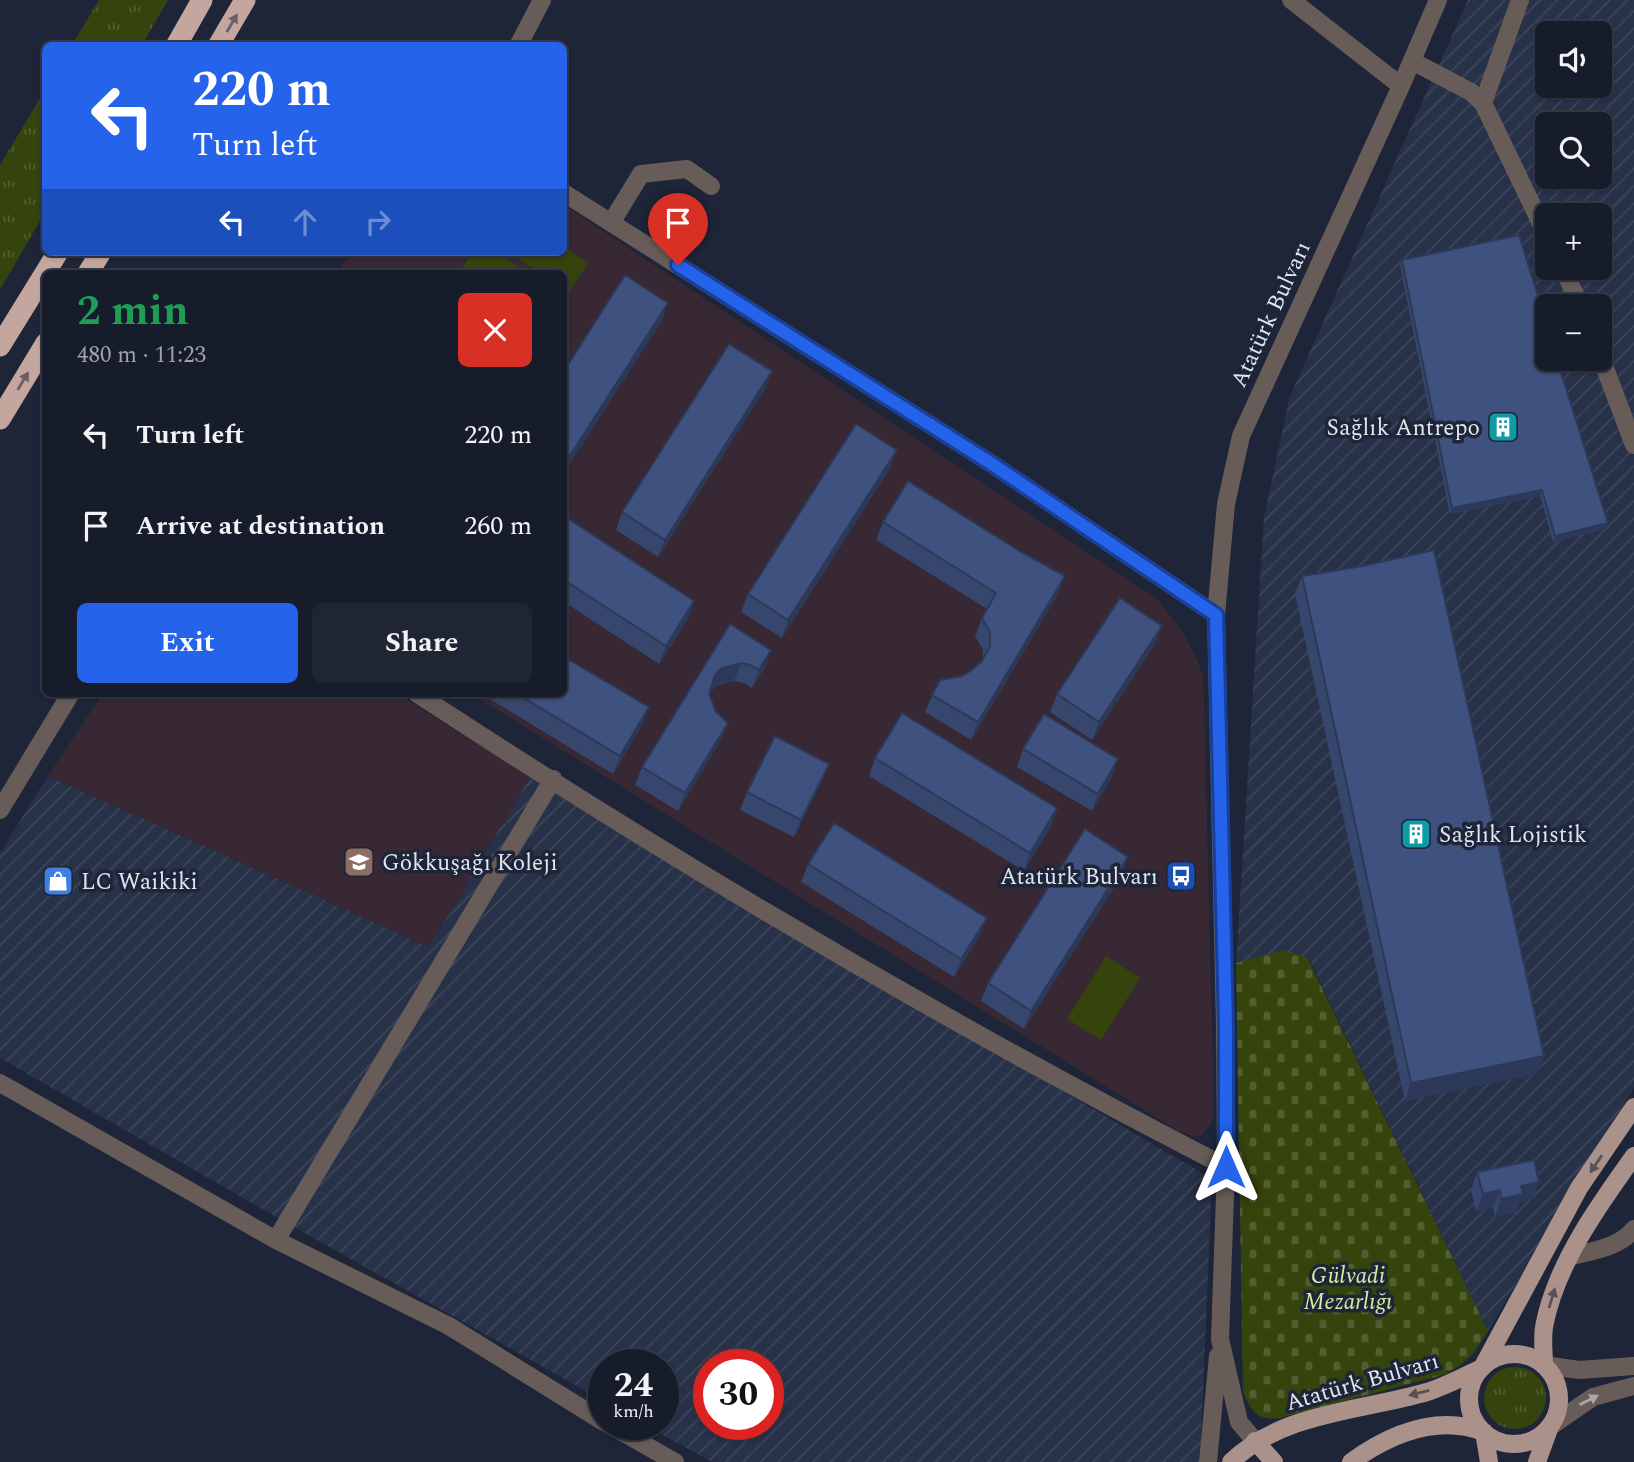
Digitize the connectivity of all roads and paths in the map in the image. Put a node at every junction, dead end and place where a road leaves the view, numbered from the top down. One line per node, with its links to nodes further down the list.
1 (202, 0): 7 (highway)
2 (245, 0): 8 (highway, one-way to 2)
3 (542, 0): 9 (street)
4 (1291, 0): 11 (street)
5 (1438, 0): 10 (street, Atatürk Bulvarı)
6 (1520, 0): 12 (street)
7 (178, 42)
8 (220, 42)
9 (520, 42)
10 (1412, 61): 11 (street, Atatürk Bulvarı); 12 (street)
11 (1401, 86): 23 (street, Atatürk Bulvarı)
12 (1483, 103): 15 (street)
13 (711, 186): 16 (street)
14 (567, 195): 16 (street)
15 (1535, 211)
16 (611, 223): 23 (street)
17 (42, 278): 18 (highway)
18 (0, 345)
19 (42, 350): 21 (highway, one-way to 19)
20 (1606, 371): 22 (street)
21 (0, 419)
22 (1634, 445)
23 (1216, 615): 31 (street, Atatürk Bulvarı)
24 (69, 697): 27 (street)
25 (422, 697): 26 (street)
26 (553, 779): 31 (street); 33 (street)
27 (0, 810)
28 (0, 1083): 33 (street)
29 (1634, 1107): 38 (main road, one-way to 38)
30 (1634, 1156): 34 (main road)
31 (1226, 1167): 35 (street, Atatürk Bulvarı)
32 (1634, 1229): 34 (street)
33 (276, 1240): 40 (street)
34 (1569, 1257): 36 (main road, one-way to 34)
35 (1220, 1339): 44 (street, Atatürk Bulvarı); 46 (street, Atatürk Bulvarı)
36 (1544, 1366): 37 (street); 38 (main road); 41 (main road)
37 (1634, 1366)
38 (1482, 1368): 42 (main road); 44 (main road, Atatürk Bulvarı, one-way to 44)
39 (1634, 1386): 41 (street, one-way to 39)
40 (588, 1412)
41 (1551, 1426): 42 (main road); 51 (main road)
42 (1484, 1432): 49 (main road); 50 (main road)
43 (636, 1440): 45 (street)
44 (1255, 1441): 47 (main road, Atatürk Bulvarı); 48 (main road)
45 (675, 1462)
46 (1208, 1462)
47 (1231, 1462)
48 (1274, 1462)
49 (1350, 1462)
50 (1489, 1462)
51 (1536, 1462)

